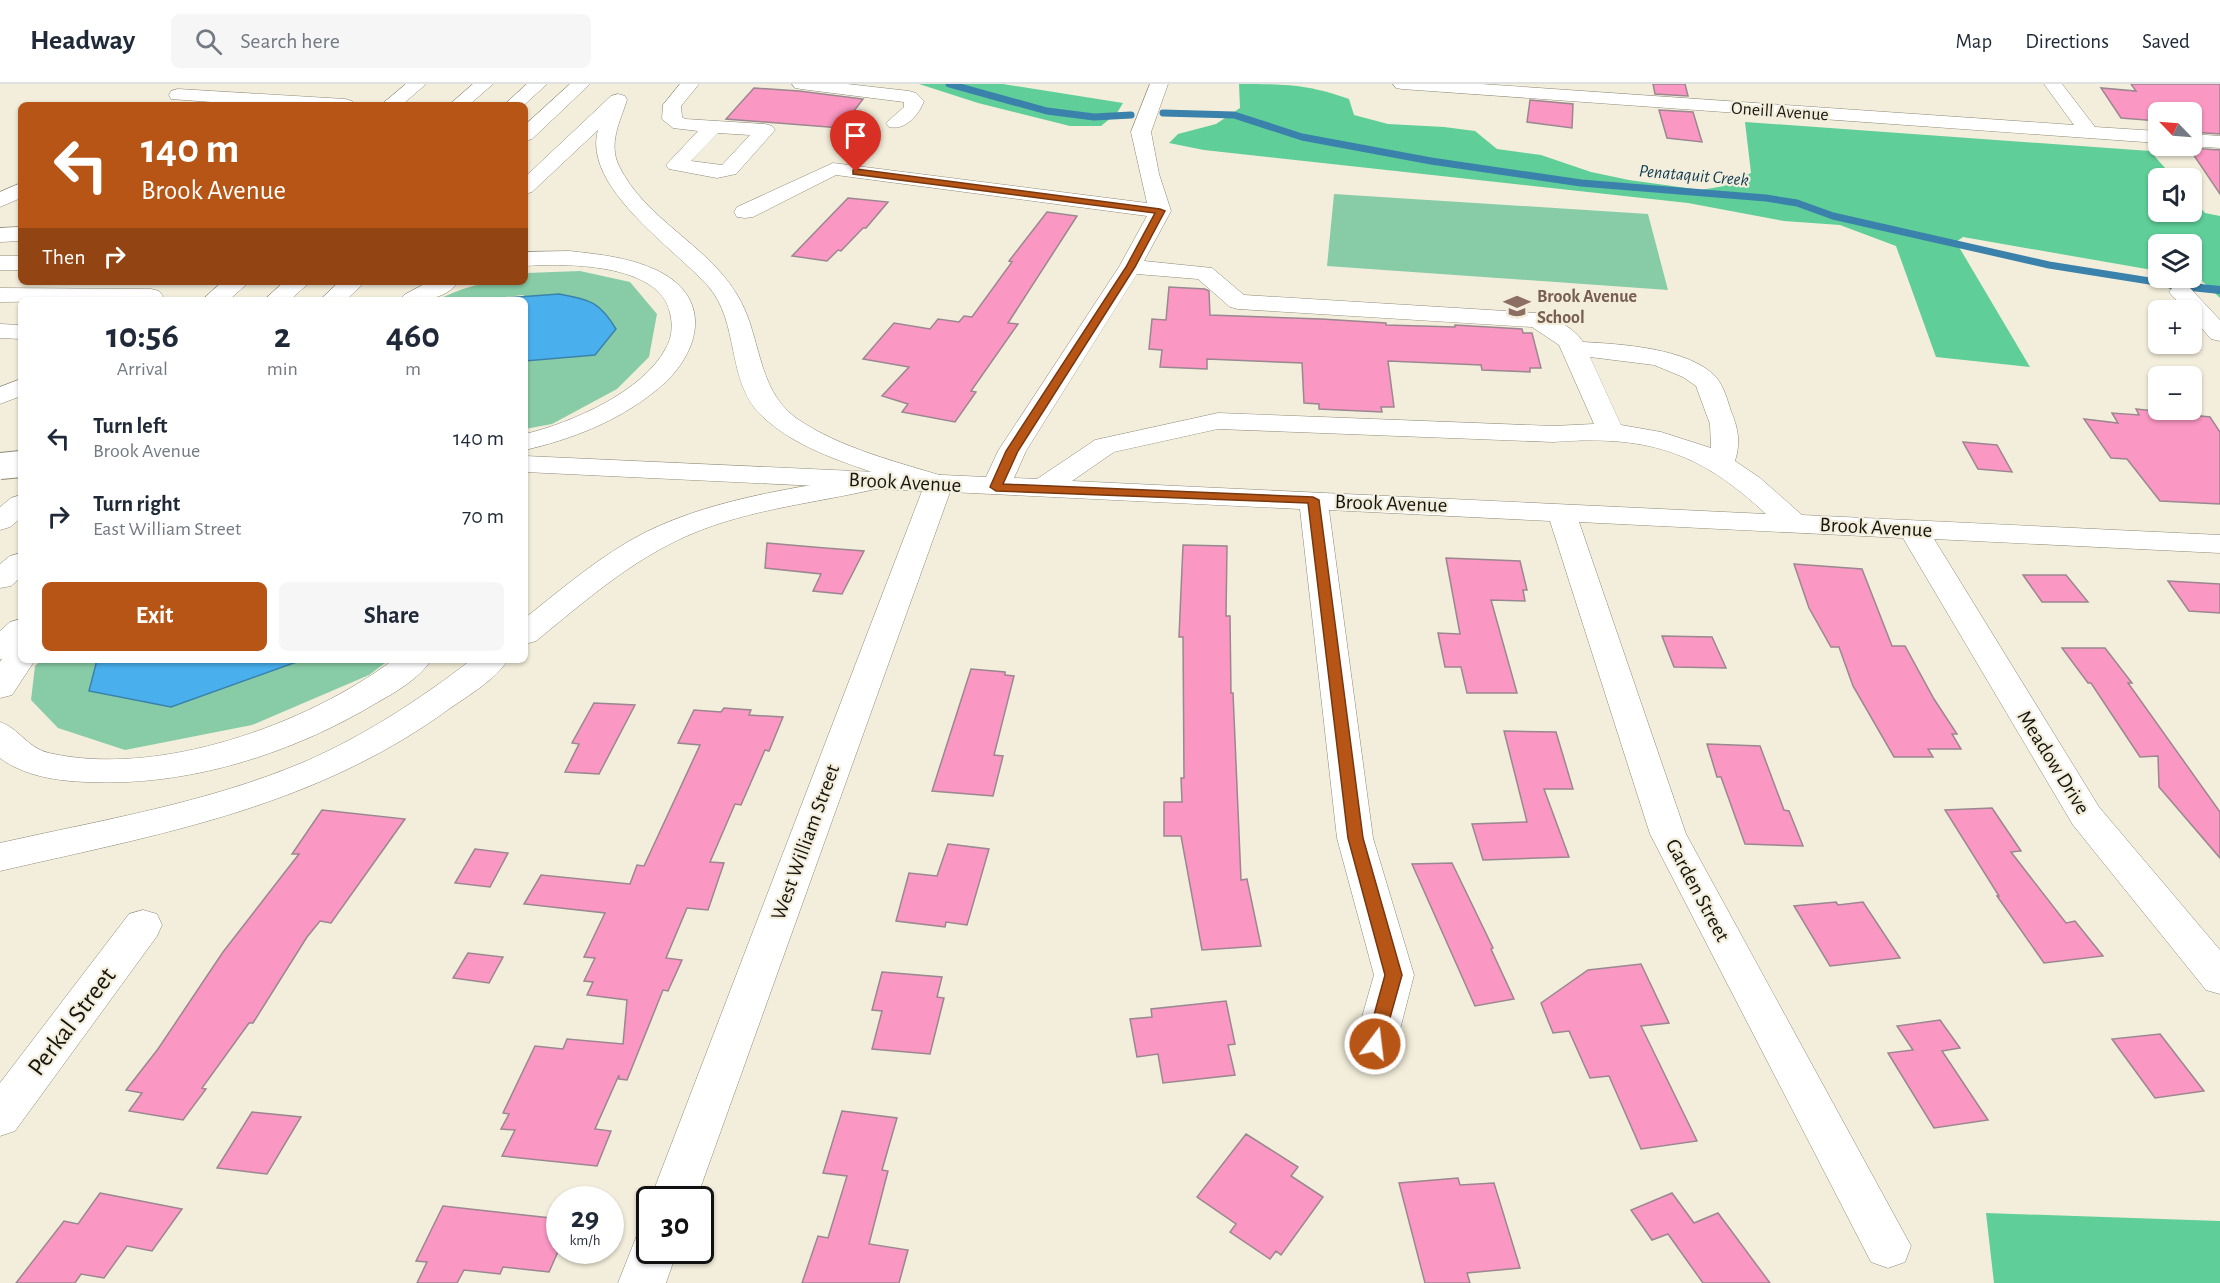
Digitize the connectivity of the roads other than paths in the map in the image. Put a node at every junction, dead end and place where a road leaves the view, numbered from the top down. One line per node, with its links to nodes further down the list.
1 (197, 84): 14 (main road)
2 (412, 84): 17 (main road)
3 (484, 84): 18 (main road)
4 (538, 84): 19 (main road)
5 (581, 84): 22 (main road)
6 (595, 84): 22 (main road)
7 (690, 84): 21 (main road)
8 (801, 84): 20 (main road)
9 (1154, 84): 28 (main road)
10 (1402, 84): 12 (main road, Oneill Avenue)
11 (2053, 84): 23 (main road)
12 (1608, 91): 23 (main road, Oneill Avenue)
13 (626, 92): 27 (main road); 63 (main road)
14 (178, 95): 15 (main road); 16 (main road)
15 (167, 102)
16 (295, 102)
17 (393, 102)
18 (462, 102)
19 (517, 102)
20 (896, 123)
21 (713, 127)
22 (531, 129)
23 (2090, 133): 24 (main road, Oneill Avenue)
24 (2148, 136)
25 (2202, 141): 26 (main road)
26 (2220, 142)
27 (528, 185)
28 (1160, 211): 29 (main road); 35 (main road)
29 (745, 212)
30 (0, 234): 31 (main road)
31 (18, 234)
32 (528, 259): 56 (main road)
33 (0, 263): 34 (main road)
34 (18, 263)
35 (1130, 267): 52 (main road); 64 (main road)
36 (233, 285): 44 (main road)
37 (294, 285): 45 (main road)
38 (350, 285): 46 (main road)
39 (410, 285): 47 (main road)
40 (440, 285): 48 (main road)
41 (2181, 292): 51 (main road)
42 (156, 293): 43 (main road)
43 (0, 295)
44 (218, 297)
45 (280, 297)
46 (336, 297)
47 (396, 297)
48 (418, 297)
49 (0, 332): 50 (main road)
50 (18, 332)
51 (2220, 334)
52 (1573, 348): 55 (main road); 58 (main road)
53 (18, 388): 54 (main road)
54 (0, 396)
55 (1611, 432): 58 (main road); 65 (main road)
56 (528, 441)
57 (18, 453): 61 (main road)
58 (1721, 463): 70 (main road)
59 (18, 464): 61 (main road, bridge)
60 (528, 464): 62 (main road, Brook Avenue)
61 (0, 466)
62 (874, 481): 63 (main road, Brook Avenue); 76 (main road)
63 (939, 484): 64 (main road, Brook Avenue); 88 (main road, West William Street)
64 (996, 487): 65 (main road, Brook Avenue)
65 (1042, 489): 66 (main road, Brook Avenue)
66 (1313, 500): 68 (main road, Brook Avenue); 86 (main road)
67 (18, 506): 69 (main road)
68 (1561, 511): 70 (main road, Brook Avenue); 89 (main road, Garden Street)
69 (0, 521)
70 (1792, 523): 71 (main road, Brook Avenue)
71 (1913, 529): 72 (main road, Brook Avenue); 85 (main road, Meadow Drive)
72 (2220, 544)
73 (18, 564): 74 (main road)
74 (0, 579)
75 (18, 632): 77 (main road)
76 (528, 632)
77 (0, 649)
78 (18, 660): 81 (main road)
79 (411, 663): 82 (main road)
80 (488, 663): 83 (main road)
81 (0, 687)
82 (0, 734)
83 (0, 857)
84 (142, 925): 87 (main road, Perkal Street)
85 (2220, 978)
86 (1375, 1044)
87 (0, 1117)
88 (678, 1186)
89 (1888, 1246)
90 (649, 1264): 91 (main road)
91 (642, 1283)

